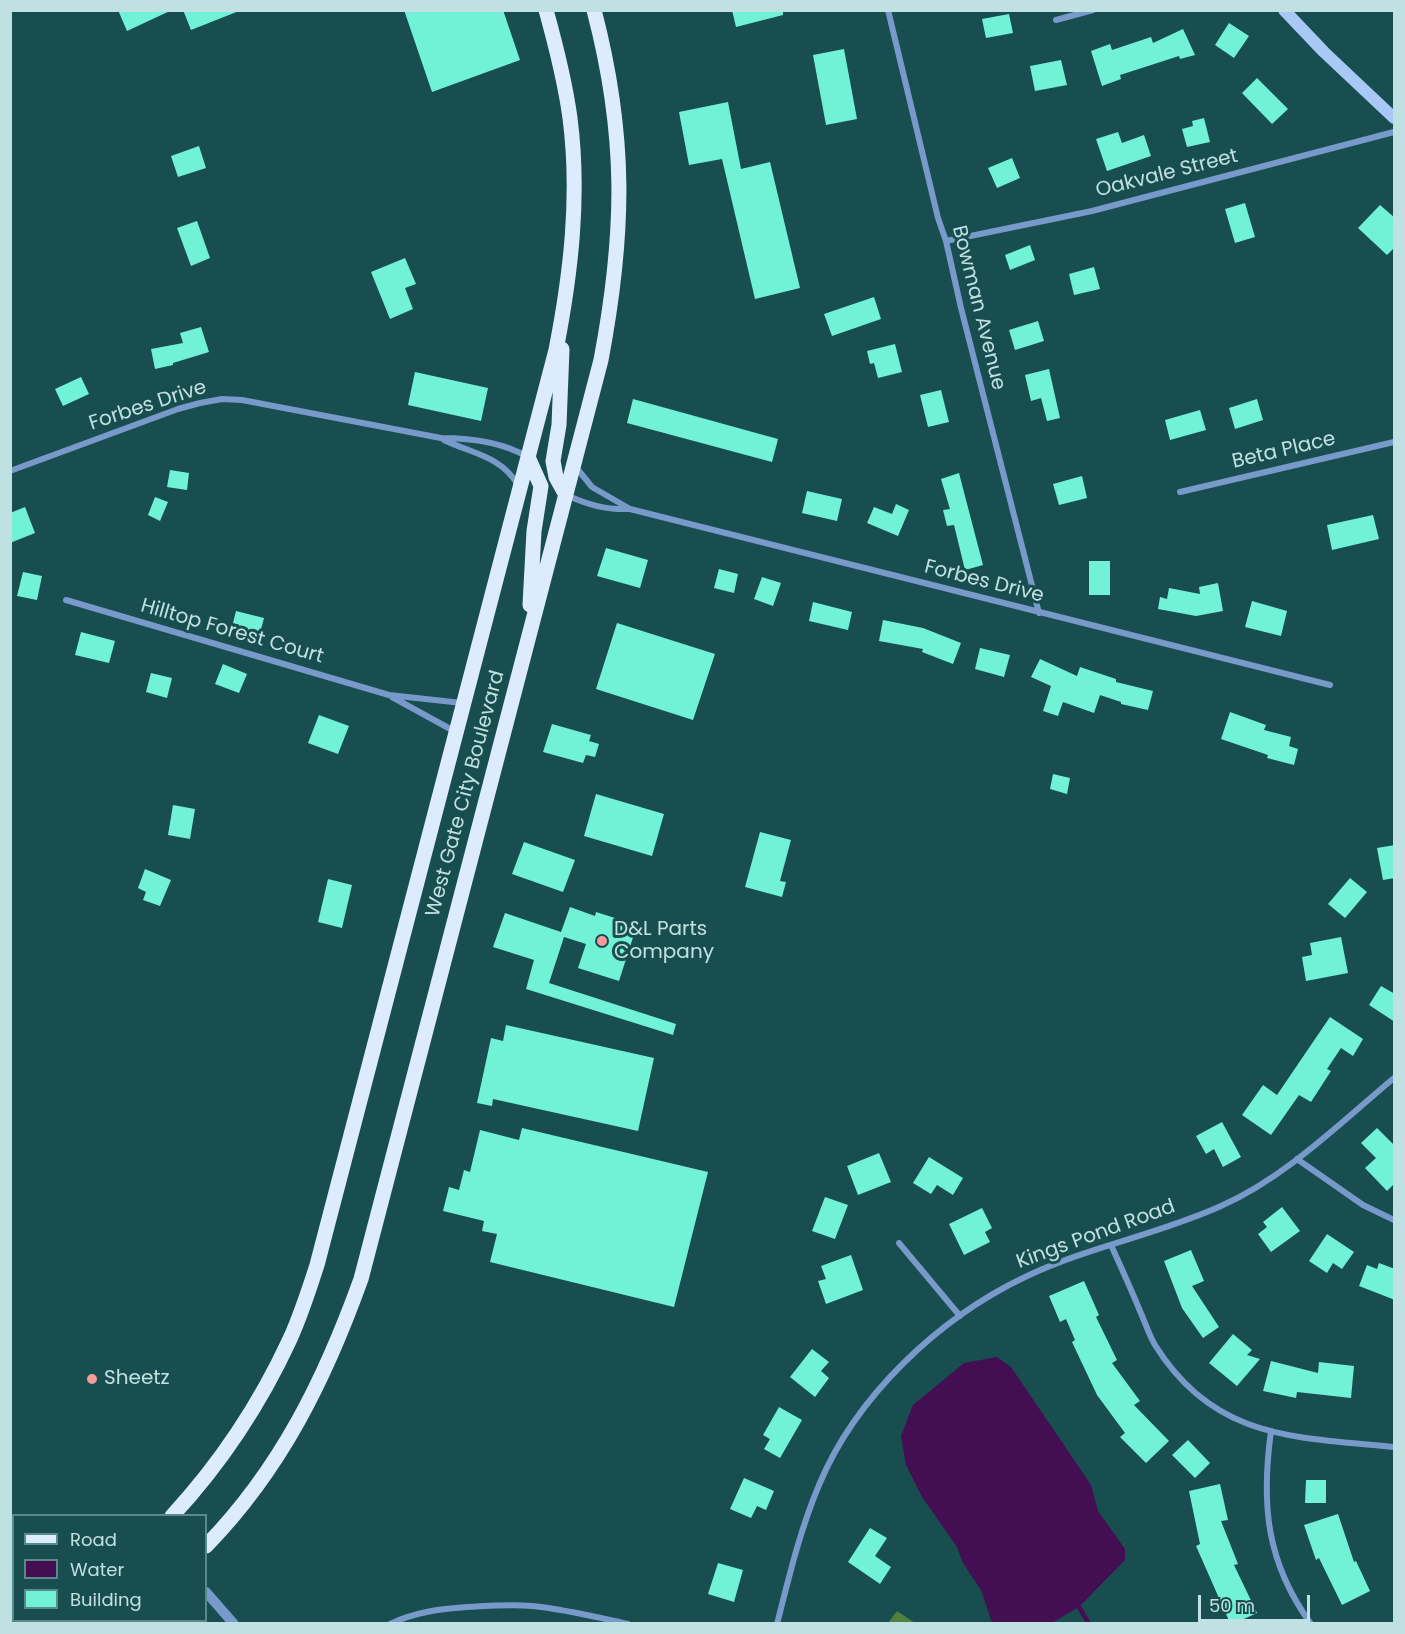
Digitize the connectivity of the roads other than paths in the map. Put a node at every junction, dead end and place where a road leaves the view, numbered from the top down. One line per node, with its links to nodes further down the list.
1 (546, 10): 10 (main road, West Gate City Boulevard)
2 (594, 10): 14 (main road, West Gate City Boulevard)
3 (888, 10): 9 (street, Bowman Avenue)
4 (1094, 10): 6 (street)
5 (1284, 10): 7 (main road)
6 (1056, 20)
7 (1395, 118)
8 (1395, 132): 9 (street, Oakvale Street)
9 (946, 241): 21 (street, Bowman Avenue)
10 (564, 310): 13 (main road, West Gate City Boulevard); 18 (main road)
11 (441, 438): 13 (street, Forbes Drive); 15 (street, Forbes Drive); 16 (street, Forbes Drive)
12 (1395, 442): 17 (street, Beta Place)
13 (528, 457): 16 (main road, West Gate City Boulevard); 22 (main road)
14 (574, 465): 18 (main road, West Gate City Boulevard); 19 (street, Forbes Drive)
15 (10, 471)
16 (520, 489): 25 (main road, West Gate City Boulevard)
17 (1180, 492)
18 (566, 495): 19 (street, Forbes Drive); 22 (main road, West Gate City Boulevard)
19 (630, 509): 21 (street, Forbes Drive)
20 (66, 600): 24 (street, Hilltop Forest Court)
21 (1039, 613): 23 (street, Forbes Drive)
22 (528, 641): 36 (main road, West Gate City Boulevard)
23 (1330, 685)
24 (389, 695): 25 (street, Hilltop Forest Court); 26 (street, Hilltop Forest Court)
25 (464, 703): 26 (main road, West Gate City Boulevard)
26 (457, 733): 35 (main road, West Gate City Boulevard)
27 (1395, 1078): 28 (street, Kings Pond Road)
28 (1297, 1159): 29 (street); 31 (street, Kings Pond Road)
29 (1395, 1220)
30 (899, 1243): 32 (street)
31 (1111, 1245): 32 (street, Kings Pond Road); 33 (street)
32 (960, 1316): 41 (street, Kings Pond Road)
33 (1271, 1431): 34 (street); 42 (street)
34 (1395, 1447)
35 (173, 1514)
36 (207, 1545)
37 (207, 1593): 38 (street)
38 (234, 1623)
39 (390, 1623): 40 (street)
40 (628, 1623)
41 (777, 1623)
42 (1311, 1623)

